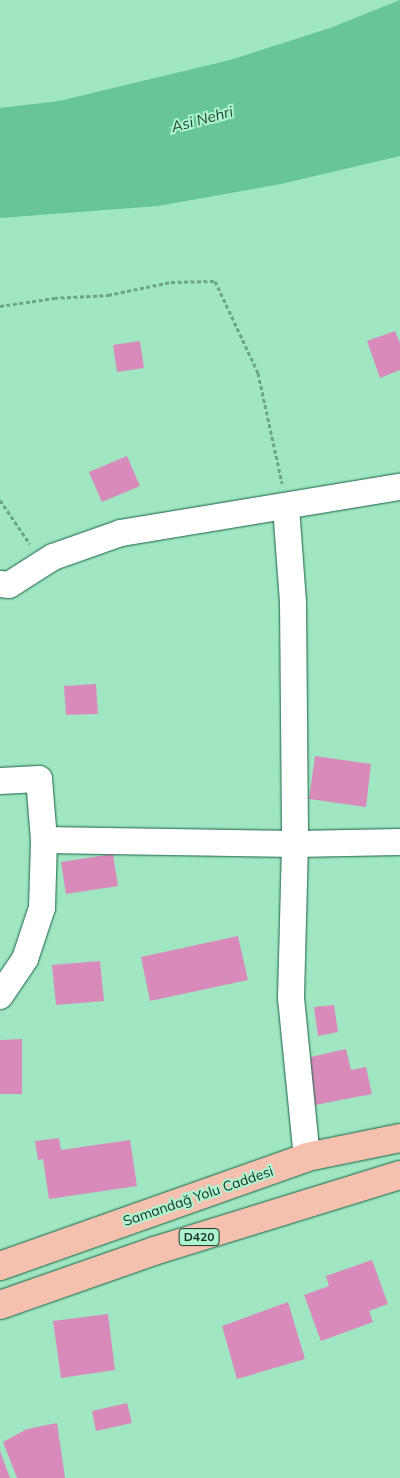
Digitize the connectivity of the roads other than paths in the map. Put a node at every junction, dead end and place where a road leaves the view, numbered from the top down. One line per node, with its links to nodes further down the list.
1 (400, 487): 2 (street)
2 (286, 508): 3 (street); 7 (street)
3 (0, 584)
4 (0, 781): 5 (street)
5 (44, 840): 7 (street); 8 (street)
6 (400, 842): 7 (street)
7 (295, 844): 10 (street)
8 (0, 996)
9 (400, 1138): 10 (highway, Samandağ Yolu Caddesi)
10 (307, 1157): 12 (highway, Samandağ Yolu Caddesi)
11 (400, 1175): 13 (highway, D420)
12 (0, 1266)
13 (0, 1305)

